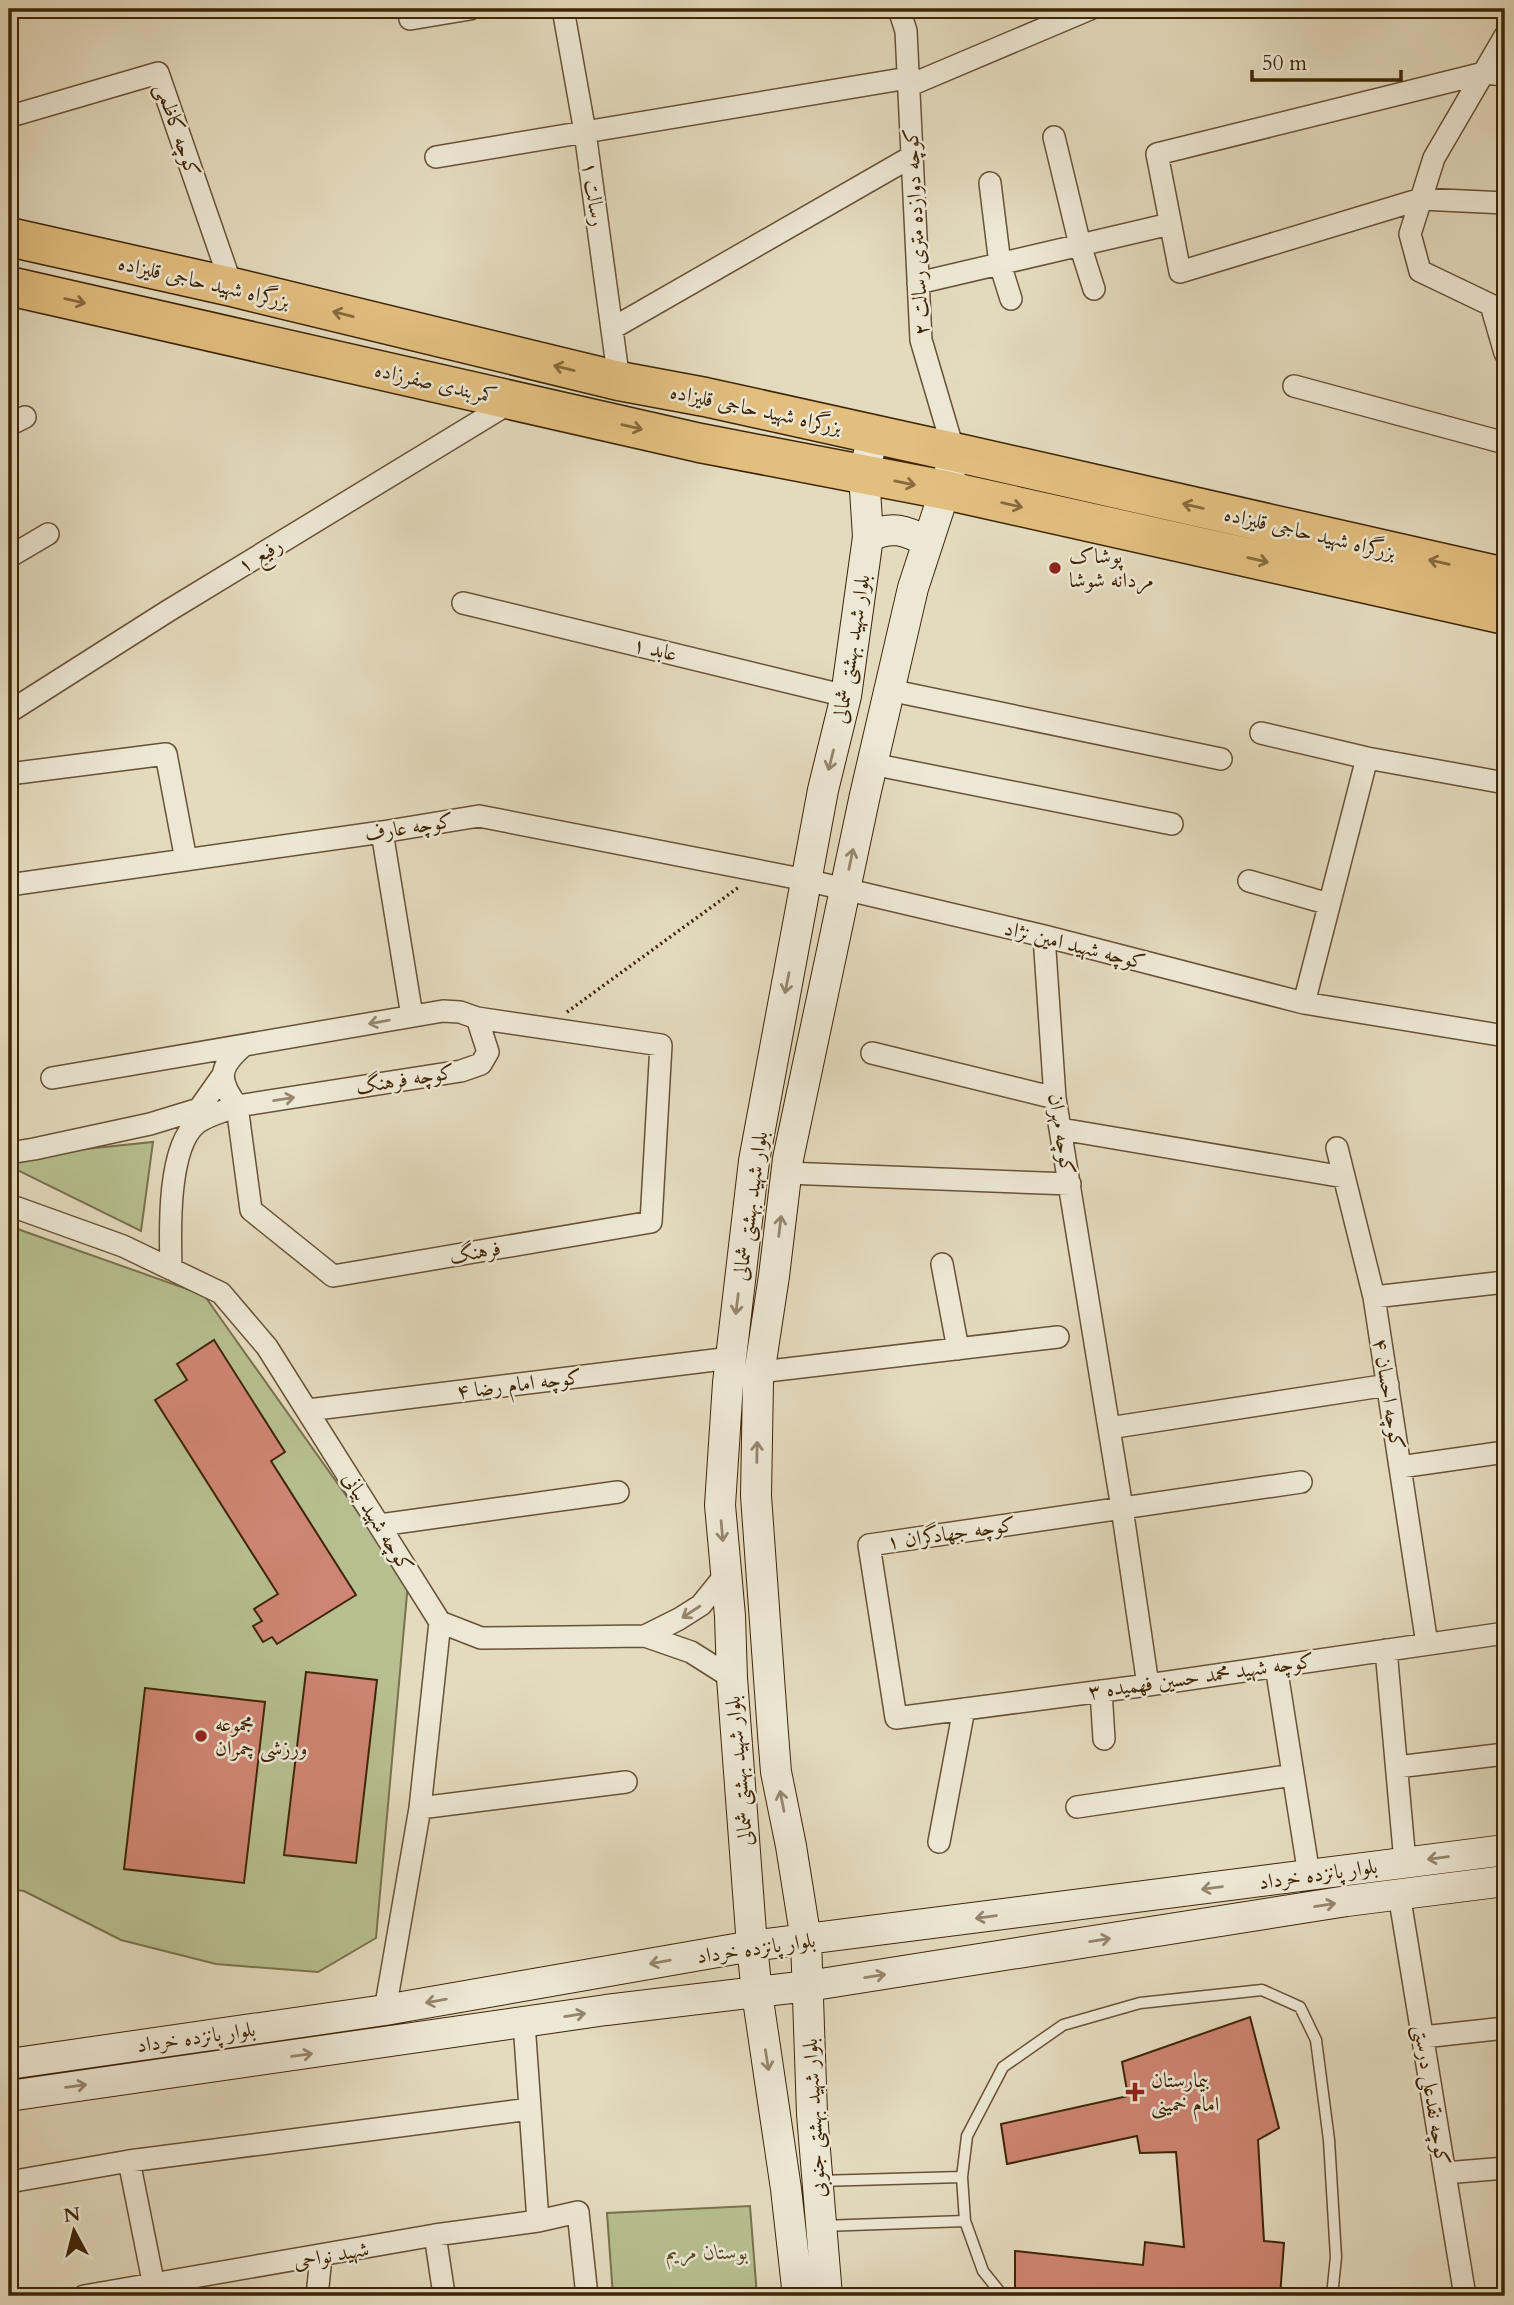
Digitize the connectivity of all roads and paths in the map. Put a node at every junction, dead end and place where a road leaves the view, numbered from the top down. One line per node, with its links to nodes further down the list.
1 (470, 9): 5 (street)
2 (563, 9): 11 (street, رسالت ۱)
3 (899, 9): 9 (street, کوچه دوازده متری رسالت ۲)
4 (1090, 9): 9 (street)
5 (410, 19)
6 (1505, 36): 7 (street)
7 (1484, 73): 8 (street); 16 (street); 18 (street)
8 (1505, 75)
9 (908, 82): 11 (street); 14 (street, کوچه دوازده متری رسالت ۲)
10 (18, 114): 24 (street, کوچه کاظمی)
11 (587, 132): 13 (street); 28 (street, رسالت ۱)
12 (1054, 137): 20 (street)
13 (436, 157)
14 (911, 157): 22 (street, کوچه دوازده متری رسالت ۲); 28 (street)
15 (990, 183): 21 (street)
16 (1421, 199): 17 (street); 18 (street); 27 (street)
17 (1505, 203)
18 (1170, 224): 20 (street)
19 (9, 237): 24 (highway, بزرگراه شهید حاجی قلیزاده)
20 (1080, 245): 21 (street); 25 (street)
21 (1000, 264): 22 (street); 26 (street)
22 (918, 283): 35 (street, کوچه دوازده متری رسالت ۲)
23 (9, 286): 32 (highway, کمربندی صفرزاده, one-way to 32)
24 (232, 287): 30 (highway, بزرگراه شهید حاجی قلیزاده, one-way to 24)
25 (1094, 289)
26 (1011, 299)
27 (1498, 305): 29 (street)
28 (613, 328): 30 (street, رسالت ۱)
29 (1505, 354)
30 (619, 381): 33 (highway, بزرگراه شهید حاجی قلیزاده)
31 (1294, 386): 34 (street)
32 (514, 400): 36 (highway, کمربندی صفرزاده, one-way to 36); 47 (street, رفیع ۱)
33 (873, 435): 35 (highway, بزرگراه شهید حاجی قلیزاده); 36 (main road, بلوار شهید بهشتی شمالی)
34 (1505, 443)
35 (954, 452): 37 (main road, بلوار شهید بهشتی شمالی); 42 (highway, بزرگراه شهید حاجی قلیزاده, one-way to 35)
36 (864, 474): 37 (highway, کمربندی صفرزاده, one-way to 37); 39 (main road, بلوار شهید بهشتی شمالی)
37 (946, 490): 40 (main road, بلوار شهید بهشتی شمالی); 44 (highway, بزرگراه شهید حاجی قلیزاده, one-way to 44)
38 (48, 534): 41 (street)
39 (868, 537): 40 (main road); 46 (main road, بلوار شهید بهشتی شمالی)
40 (928, 542): 45 (main road, بلوار شهید بهشتی شمالی)
41 (9, 557)
42 (1505, 577)
43 (463, 603): 46 (street, عابد ۱)
44 (1505, 615)
45 (889, 690): 50 (street); 51 (main road, بلوار شهید بهشتی شمالی)
46 (846, 695): 58 (main road, بلوار شهید بهشتی شمالی, one-way to 58)
47 (9, 712)
48 (1261, 733): 49 (street)
49 (1367, 758): 53 (street); 62 (street)
50 (1221, 759)
51 (872, 764): 54 (street); 61 (main road, بلوار شهید بهشتی شمالی, one-way to 51)
52 (9, 774): 56 (street)
53 (1505, 783)
54 (1172, 824)
55 (382, 832): 56 (street, کوچه عارف); 57 (street, کوچه عارف); 65 (street)
56 (186, 859): 60 (street, کوچه عارف)
57 (760, 871): 58 (street, کوچه عارف); 67 (path)
58 (806, 880): 61 (street, کوچه شهید امین نژاد); 88 (main road, بلوار شهید بهشتی شمالی, one-way to 88)
59 (1248, 881): 62 (street)
60 (9, 885)
61 (845, 890): 63 (street, کوچه شهید امین نژاد); 78 (main road, بلوار شهید بهشتی شمالی)
62 (1329, 904): 64 (street)
63 (1044, 936): 64 (street, کوچه شهید امین نژاد); 73 (street, کوچه مهران)
64 (1304, 1003): 68 (street, کوچه شهید امین نژاد)
65 (412, 1016): 66 (street); 69 (street, one-way to 69)
66 (477, 1018): 67 (street); 74 (street, کوچه فرهنگ, one-way to 66)
67 (544, 1028): 74 (street, فرهنگ)
68 (1505, 1036)
69 (242, 1047): 71 (street); 72 (street)
70 (872, 1053): 73 (street)
71 (223, 1075): 74 (street); 77 (street)
72 (52, 1078)
73 (1055, 1098): 75 (street, کوچه مهران)
74 (237, 1106): 83 (street, کوچه فرهنگ)
75 (1060, 1129): 79 (street); 80 (street, کوچه مهران)
76 (1337, 1148): 79 (street, کوچه احسان ۴)
77 (9, 1153)
78 (786, 1173): 80 (street); 89 (main road, بلوار شهید بهشتی شمالی, one-way to 78)
79 (1344, 1177): 85 (street, کوچه احسان ۴)
80 (1070, 1184): 92 (street, کوچه مهران)
81 (9, 1205): 83 (street, کوچه شهید بیانی)
82 (942, 1264): 87 (street)
83 (171, 1269): 91 (street, کوچه شهید بیانی)
84 (1505, 1282): 85 (street)
85 (1374, 1297): 90 (street, کوچه احسان ۴)
86 (1058, 1337): 87 (street)
87 (958, 1349): 89 (street)
88 (731, 1358): 91 (street, کوچه امام رضا ۴); 99 (main road, بلوار شهید بهشتی شمالی, one-way to 99)
89 (760, 1372): 118 (main road, بلوار شهید بهشتی شمالی, one-way to 89)
90 (1388, 1385): 92 (street); 94 (street, کوچه احسان ۴)
91 (308, 1410): 98 (street, کوچه شهید بیانی)
92 (1109, 1428): 97 (street, کوچه مهران)
93 (1505, 1452): 94 (street)
94 (1400, 1467): 103 (street, کوچه احسان ۴)
95 (1301, 1482): 97 (street)
96 (618, 1492): 98 (street)
97 (1122, 1508): 107 (street, کوچه مهران); 110 (street, کوچه جهادگران ۱)
98 (380, 1525): 100 (street, کوچه شهید بیانی)
99 (726, 1574): 102 (street, one-way to 102); 106 (main road, بلوار شهید بهشتی شمالی)
100 (440, 1622): 102 (street); 117 (street)
101 (1505, 1633): 103 (street, کوچه شهید محمد حسین فهمیده ۳)
102 (645, 1636): 106 (street)
103 (1427, 1644): 104 (street, کوچه شهید محمد حسین فهمیده ۳)
104 (1386, 1650): 105 (street, کوچه شهید محمد حسین فهمیده ۳); 113 (street)
105 (1276, 1666): 107 (street, کوچه شهید محمد حسین فهمیده ۳); 114 (street)
106 (732, 1678): 120 (main road, بلوار شهید بهشتی شمالی)
107 (1148, 1685): 108 (street, کوچه شهید محمد حسین فهمیده ۳)
108 (1101, 1691): 109 (street, کوچه شهید محمد حسین فهمیده ۳); 111 (street)
109 (964, 1709): 110 (street, کوچه شهید محمد حسین فهمیده ۳); 119 (street)
110 (897, 1718)
111 (1104, 1740)
112 (1505, 1754): 113 (street)
113 (1397, 1767): 122 (street)
114 (1293, 1775): 116 (street); 123 (street)
115 (626, 1782): 117 (street)
116 (1077, 1807)
117 (420, 1808): 130 (street)
118 (789, 1835): 120 (main road); 126 (main road, بلوار شهید بهشتی شمالی)
119 (939, 1842)
120 (746, 1846): 127 (main road, بلوار شهید بهشتی شمالی)
121 (1505, 1850): 122 (main road, بلوار پانزده خرداد, one-way to 122)
122 (1405, 1862): 123 (main road, بلوار پانزده خرداد)
123 (1309, 1875): 126 (main road, بلوار پانزده خرداد, one-way to 126)
124 (1505, 1881): 125 (main road, بلوار پانزده خرداد)
125 (1399, 1894): 128 (main road, بلوار پانزده خرداد, one-way to 125); 133 (street, کوچه نقدعلی درستی)
126 (806, 1940): 127 (main road, بلوار پانزده خرداد); 128 (main road, بلوار شهید بهشتی جنوبی)
127 (752, 1946): 129 (main road, بلوار شهید بهشتی جنوبی); 130 (main road, بلوار پانزده خرداد, one-way to 130)
128 (808, 1986): 129 (main road, بلوار پانزده خرداد); 137 (main road, بلوار شهید بهشتی جنوبی)
129 (757, 1993): 131 (main road, بلوار پانزده خرداد, one-way to 129); 138 (main road, بلوار شهید بهشتی جنوبی, one-way to 138)
130 (385, 2010): 134 (main road, بلوار پانزده خرداد)
131 (524, 2023): 135 (main road, بلوار پانزده خرداد, one-way to 131); 136 (street)
132 (1505, 2028): 133 (street)
133 (1423, 2037): 141 (street, کوچه نقدعلی درستی)
134 (9, 2064)
135 (9, 2096)
136 (530, 2109): 139 (street); 145 (street)
137 (812, 2114): 138 (main road); 143 (main road, بلوار شهید بهشتی جنوبی)
138 (775, 2116): 156 (main road, بلوار شهید بهشتی جنوبی)
139 (129, 2161): 144 (street); 152 (street)
140 (1505, 2168): 141 (street)
141 (1445, 2173): 160 (street, کوچه نقدعلی درستی)
142 (962, 2177): 143 (lane); 146 (lane); 159 (lane)
143 (817, 2181): 147 (main road, بلوار شهید بهشتی جنوبی)
144 (9, 2182)
145 (538, 2221): 148 (street, شهید نواحی); 155 (street, شهید نواحی)
146 (965, 2221): 147 (lane); 158 (lane)
147 (820, 2227): 157 (main road, بلوار شهید بهشتی جنوبی)
148 (435, 2235): 149 (street, شهید نواحی); 151 (street)
149 (321, 2257): 150 (street, شهید نواحی); 154 (street)
150 (199, 2287): 152 (street, شهید نواحی)
151 (443, 2288)
152 (156, 2290): 153 (street, شهید نواحی)
153 (84, 2296)
154 (317, 2296)
155 (587, 2296)
156 (798, 2296)
157 (827, 2296)
158 (1003, 2296)
159 (1332, 2296)
160 (1465, 2296)

